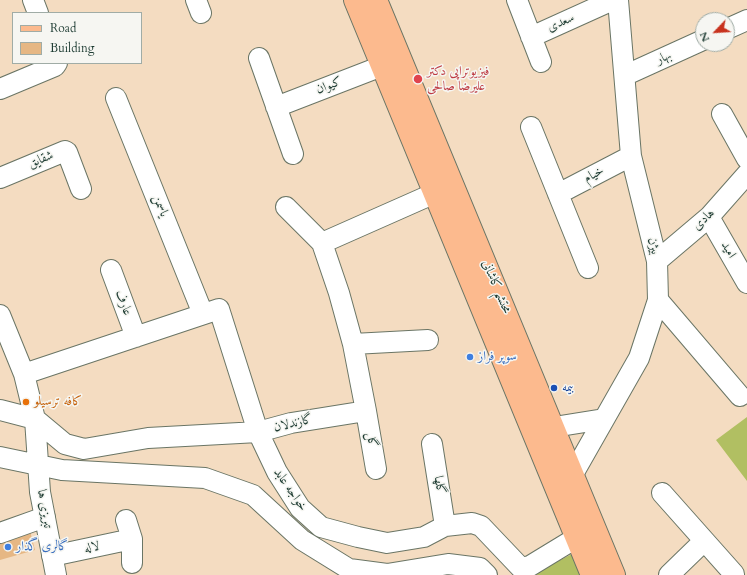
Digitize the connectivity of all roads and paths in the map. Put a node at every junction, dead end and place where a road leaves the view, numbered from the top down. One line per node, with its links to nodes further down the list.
1 (33, 0): 7 (street)
2 (355, 0): 15 (main road, محتشم کاشانی)
3 (376, 0): 49 (main road, محتشم کاشانی)
4 (517, 0): 10 (street)
5 (613, 0): 10 (street, سعدی)
6 (618, 0): 16 (street, بیژن)
7 (38, 12)
8 (747, 20): 9 (street)
9 (735, 25)
10 (531, 37): 13 (street)
11 (695, 44): 16 (street, بهار)
12 (259, 58): 19 (street)
13 (541, 62)
14 (57, 64): 17 (street)
15 (382, 66): 19 (street, کیوان); 28 (main road, محتشم کاشانی)
16 (626, 75): 23 (street, بیژن)
17 (0, 89)
18 (116, 98): 38 (street, یاسمن)
19 (276, 107): 22 (street)
20 (722, 114): 24 (street)
21 (531, 127): 29 (street)
22 (293, 154)
23 (630, 156): 29 (street, خیام); 33 (street, بیژن)
24 (747, 159)
25 (747, 174): 31 (street, هادی)
26 (0, 178): 27 (street, شقایق)
27 (81, 189)
28 (435, 193): 32 (street); 62 (main road, محتشم کاشانی)
29 (558, 194): 34 (street)
30 (286, 207): 32 (street)
31 (709, 217): 33 (street, هادی); 36 (street, امید)
32 (322, 243): 42 (street)
33 (657, 261): 37 (street, بیژن)
34 (588, 268)
35 (111, 270): 40 (street, عارف)
36 (747, 283)
37 (658, 300): 44 (street); 48 (street, بیژن)
38 (203, 314): 40 (street, گازندلان); 50 (street, گازندلان)
39 (0, 315): 43 (street, تبریزی ها)
40 (136, 336): 43 (street, گازندلان)
41 (428, 340): 42 (street)
42 (353, 344): 46 (street)
43 (24, 374): 47 (street, تبریزی ها)
44 (740, 396)
45 (0, 410): 47 (street)
46 (366, 411): 50 (street, گازندلان); 54 (street, گل)
47 (35, 419): 50 (street); 53 (street, تبریزی ها)
48 (604, 419): 49 (street); 55 (street, بیژن)
49 (554, 427): 55 (main road, محتشم کاشانی)
50 (258, 432): 61 (street, خواجه عابد)
51 (432, 444): 59 (street, گلها)
52 (0, 457): 53 (street, خواجه عابد)
53 (37, 466): 57 (street, تبریزی ها); 67 (street, خواجه عابد)
54 (376, 469)
55 (573, 474): 71 (main road, محتشم کاشانی)
56 (662, 493): 64 (street)
57 (45, 517): 60 (street); 66 (street, تبریزی ها)
58 (126, 520): 63 (street)
59 (445, 526): 61 (street, خواجه عابد); 62 (street, خواجه عابد)
60 (0, 533)
61 (424, 537): 67 (street)
62 (576, 538): 70 (main road, محتشم کاشانی)
63 (132, 540): 65 (street); 66 (street, لاله)
64 (704, 541): 68 (street); 72 (street)
65 (132, 563)
66 (54, 566)
67 (422, 571): 69 (street, خواجه عابد)
68 (734, 574)
69 (487, 575)
70 (592, 575)
71 (614, 575)
72 (669, 575)

